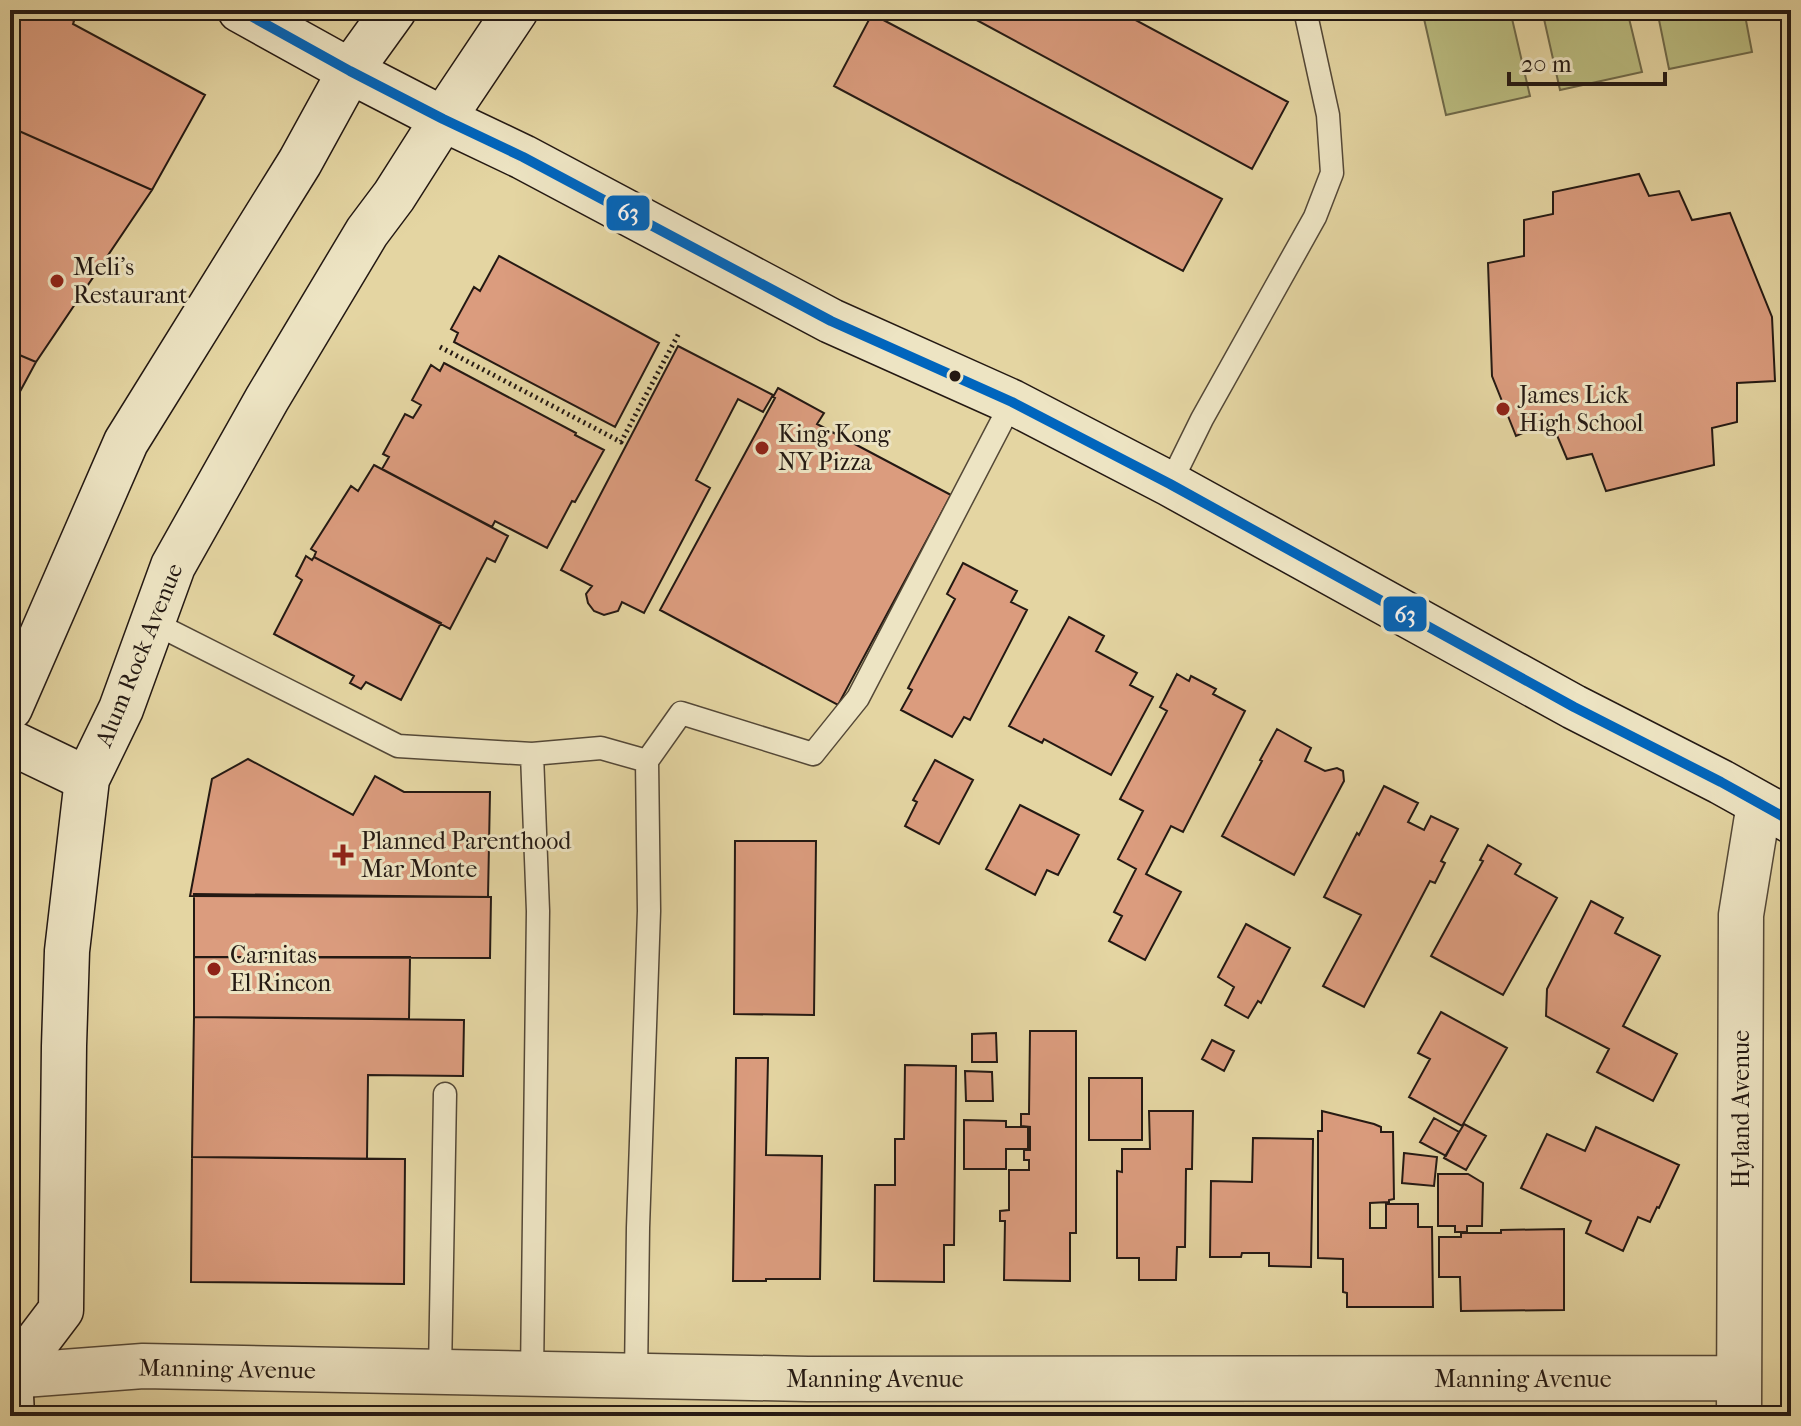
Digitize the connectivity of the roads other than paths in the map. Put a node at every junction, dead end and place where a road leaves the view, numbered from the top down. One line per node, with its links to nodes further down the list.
1 (240, 10): 5 (main road)
2 (394, 10): 5 (main road)
3 (516, 10): 6 (main road, Alum Rock Avenue)
4 (1305, 10): 8 (lane)
5 (350, 71): 6 (main road); 10 (main road)
6 (443, 119): 7 (main road); 9 (main road, Alum Rock Avenue)
7 (1012, 402): 8 (main road); 13 (lane)
8 (1170, 484): 15 (main road)
9 (152, 622): 12 (lane); 14 (main road, Alum Rock Avenue)
10 (10, 708)
11 (10, 742): 14 (main road)
12 (532, 754): 13 (lane); 18 (lane)
13 (647, 761): 19 (lane)
14 (87, 779): 20 (main road, Alum Rock Avenue)
15 (1775, 812): 21 (main road, Hyland Avenue)
16 (445, 1094): 17 (lane)
17 (440, 1372): 18 (main road, Manning Avenue); 20 (main road, Manning Avenue)
18 (532, 1374): 19 (main road, Manning Avenue)
19 (636, 1376): 21 (main road, Manning Avenue)
20 (11, 1386)
21 (1739, 1397)

